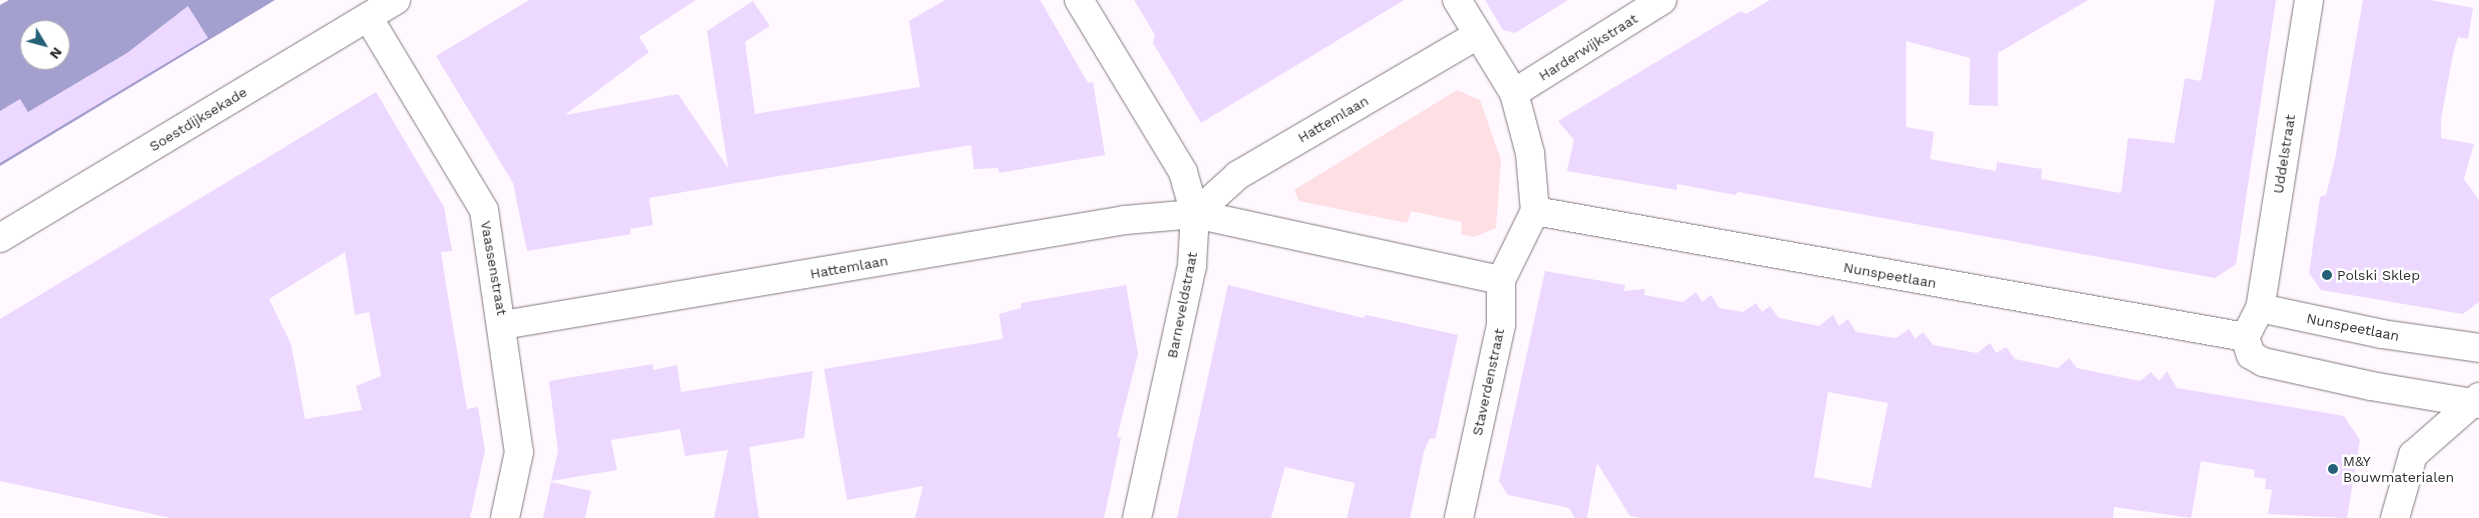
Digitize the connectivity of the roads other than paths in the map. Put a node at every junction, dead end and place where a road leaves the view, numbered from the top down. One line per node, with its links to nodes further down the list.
1 (396, 0): 6 (street, Soestdijksekade)
2 (1079, 0): 10 (street, Barneveldstraat)
3 (1457, 0): 7 (street)
4 (1662, 0): 8 (street, Harderwijkstraat)
5 (2309, 0): 13 (street, Uddelstraat)
6 (368, 17): 11 (street, Soestdijksekade); 14 (street, Vaassenstraat)
7 (1478, 35): 8 (street); 10 (street, Hattemlaan)
8 (1514, 93): 9 (street)
9 (1535, 210): 12 (street, Staverdenstraat); 15 (street, Nunspeetlaan)
10 (1195, 214): 12 (street, Hattemlaan); 14 (street, Hattemlaan); 19 (street, Barneveldstraat)
11 (0, 238)
12 (1501, 280): 20 (street, Staverdenstraat)
13 (2260, 308): 15 (street); 16 (street, Nunspeetlaan)
14 (503, 325): 18 (street, Vaassenstraat)
15 (2245, 337): 17 (street)
16 (2479, 348)
17 (2476, 401): 21 (street)
18 (505, 518)
19 (1136, 518)
20 (1461, 518)
21 (2395, 518)

